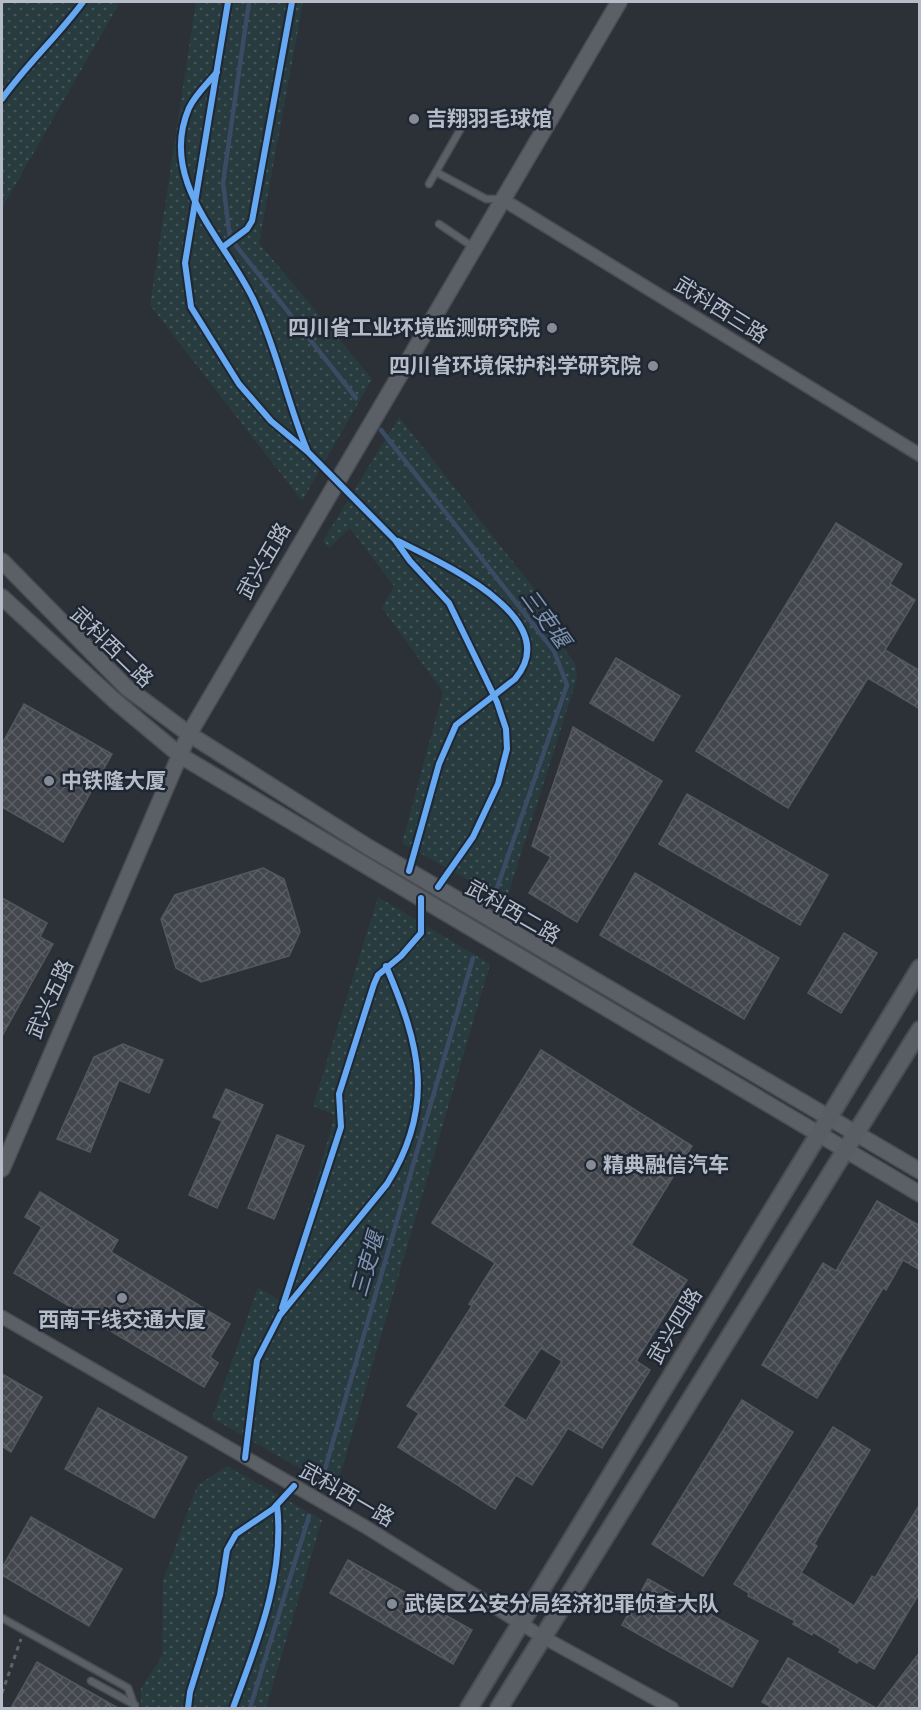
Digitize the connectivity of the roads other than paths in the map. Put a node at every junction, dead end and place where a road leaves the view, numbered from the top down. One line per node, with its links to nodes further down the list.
1 (619, 2): 5 (street, 武兴五路)
2 (468, 116): 3 (lane)
3 (436, 172): 4 (lane); 5 (lane)
4 (429, 184)
5 (502, 199): 7 (street, 武兴五路); 8 (street, 武科西三路)
6 (439, 224): 7 (lane)
7 (474, 247): 11 (street, 武兴五路)
8 (920, 455)
9 (2, 561): 11 (street, 武科西二路)
10 (2, 597): 12 (street, 武科西二路)
11 (189, 734): 12 (street, 武兴五路); 15 (street, 武科西二路)
12 (181, 756): 17 (street, 武科西二路); 19 (street, 武兴五路)
13 (920, 968): 15 (main road, 武兴四路)
14 (920, 1030): 16 (main road)
15 (829, 1115): 16 (street, 武科西二路); 17 (main road, 武兴四路)
16 (856, 1133): 18 (main road); 20 (street, 武科西二路)
17 (818, 1134): 18 (street, 武科西二路); 24 (main road, 武兴四路)
18 (845, 1152): 21 (street, 武科西二路); 25 (main road)
19 (2, 1169)
20 (920, 1171)
21 (920, 1194)
22 (2, 1317): 24 (street, 武科西一路)
23 (2, 1618): 27 (lane)
24 (521, 1623): 25 (street, 武科西一路); 28 (main road, 武兴四路)
25 (541, 1636): 29 (main road); 30 (street, 武科西一路)
26 (91, 1681): 27 (lane)
27 (135, 1707)
28 (469, 1708)
29 (498, 1708)
30 (672, 1708)

